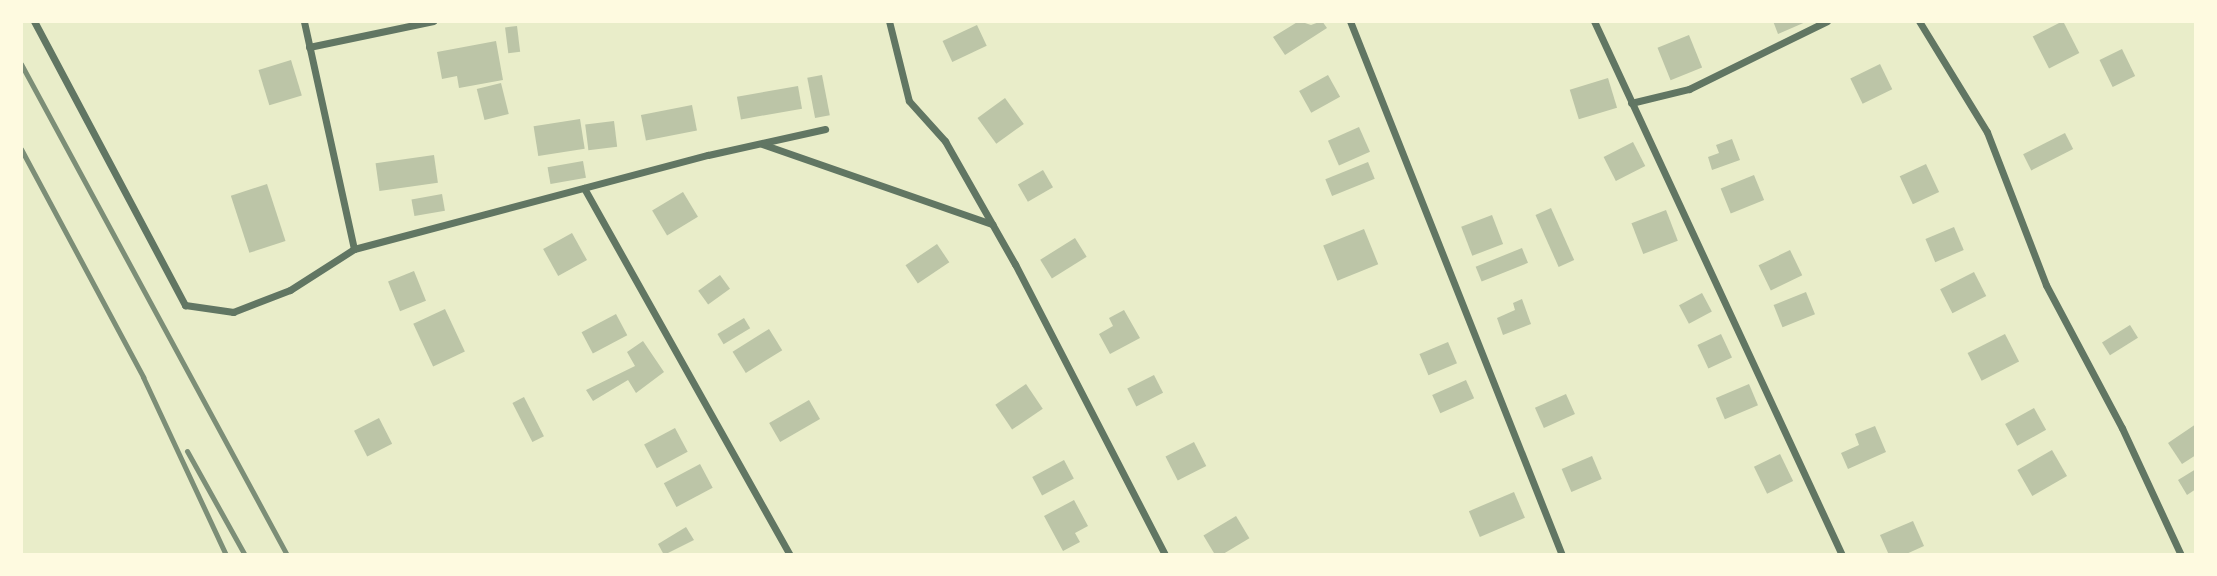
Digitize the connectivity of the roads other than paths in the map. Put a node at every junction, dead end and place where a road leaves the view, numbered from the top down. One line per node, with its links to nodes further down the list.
1 (34, 21): 15 (street)
2 (304, 21): 9 (street)
3 (433, 21): 9 (street)
4 (889, 21): 14 (street)
5 (1350, 21): 18 (street)
6 (1594, 21): 10 (street)
7 (1827, 21): 10 (street)
8 (1919, 21): 20 (street)
9 (309, 47): 15 (street)
10 (1631, 103): 19 (street)
11 (825, 129): 12 (street)
12 (760, 143): 13 (street); 14 (street)
13 (584, 188): 15 (street); 16 (street)
14 (993, 224): 17 (street)
15 (354, 249)
16 (790, 555)
17 (1165, 555)
18 (1562, 555)
19 (1842, 555)
20 (2182, 555)

